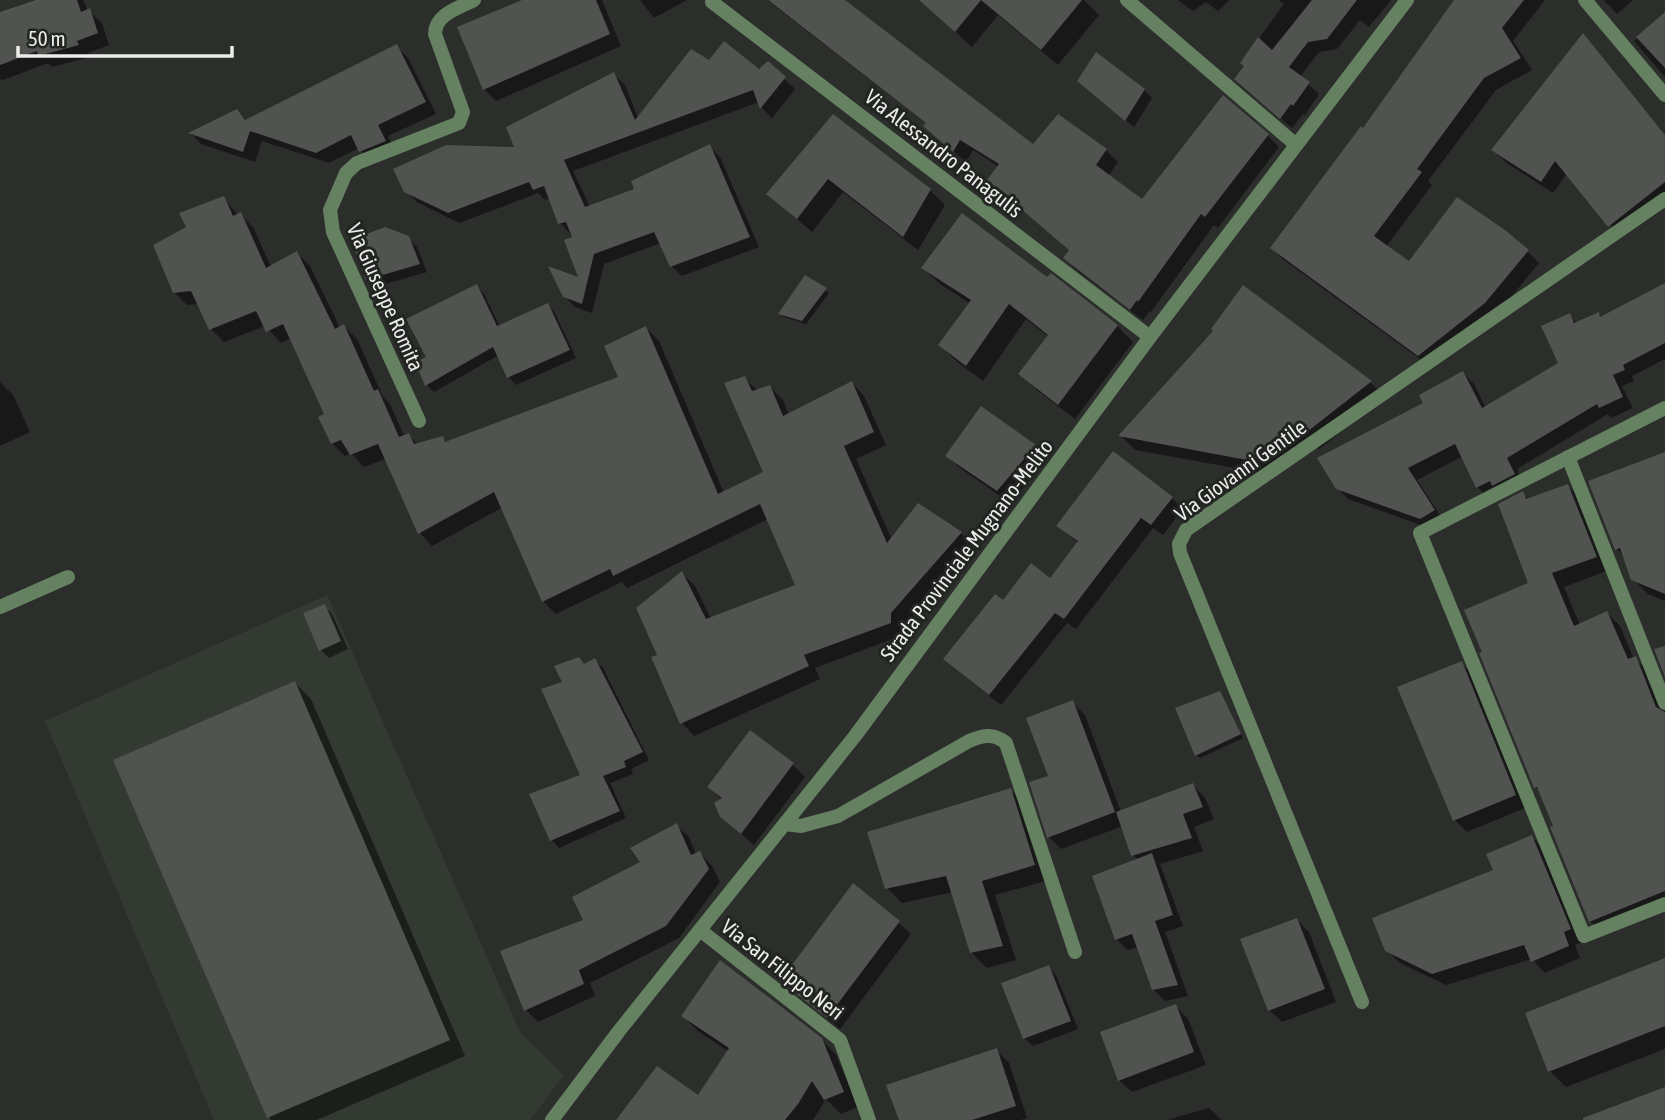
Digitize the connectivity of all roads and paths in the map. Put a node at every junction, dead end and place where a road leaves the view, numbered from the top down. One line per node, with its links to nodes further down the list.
1 (474, 0): 11 (street, Via Giuseppe Romita)
2 (1127, 0): 7 (street)
3 (1406, 0): 7 (street, Strada Provinciale Mugnano-Melito)
4 (1584, 0): 6 (street)
5 (712, 2): 9 (street, Via Alessandro Panagulis)
6 (1665, 95)
7 (1295, 144): 9 (street, Strada Provinciale Mugnano-Melito)
8 (1665, 199): 20 (street, Via Giovanni Gentile)
9 (1150, 337): 16 (street, Strada Provinciale Mugnano-Melito)
10 (1665, 408): 12 (street)
11 (419, 421)
12 (1568, 457): 15 (street); 17 (street)
13 (68, 577): 14 (street)
14 (0, 607)
15 (1665, 703)
16 (785, 824): 18 (street, Strada Provinciale Mugnano-Melito); 19 (street)
17 (1665, 904)
18 (700, 930): 21 (street, Strada Provinciale Mugnano-Melito); 22 (street, Via San Filippo Neri)
19 (1075, 952)
20 (1362, 1002)
21 (552, 1120)
22 (869, 1120)

